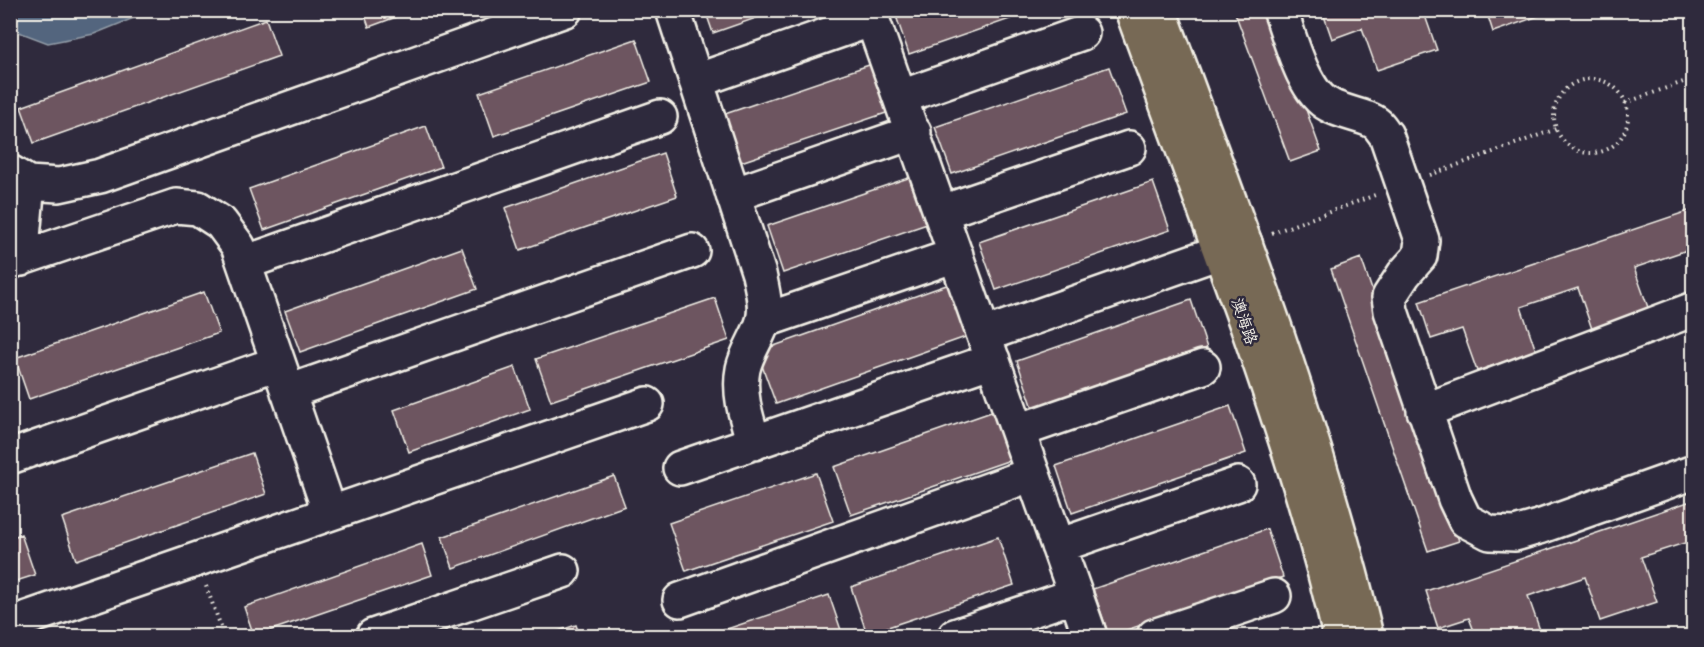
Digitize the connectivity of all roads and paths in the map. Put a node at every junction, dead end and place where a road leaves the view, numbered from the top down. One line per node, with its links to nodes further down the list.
1 (565, 10): 15 (street)
2 (673, 10): 9 (street)
3 (1132, 10): 18 (main road, 澳海路)
4 (1159, 10): 18 (main road, 澳海路)
5 (1280, 10): 29 (street)
6 (871, 15): 9 (street); 10 (street)
7 (1082, 33): 10 (street)
8 (1694, 78): 11 (path)
9 (696, 81): 16 (street)
10 (901, 97): 13 (street)
11 (1625, 104): 11 (path)
12 (660, 117): 22 (street)
13 (914, 132): 16 (street); 17 (street)
14 (1128, 148): 17 (street)
15 (19, 177): 21 (street)
16 (733, 195): 24 (street)
17 (942, 212): 20 (street)
18 (1233, 247): 25 (street); 50 (main road, 澳海路); 51 (main road, 澳海路)
19 (692, 251): 27 (street)
20 (956, 255): 24 (street); 25 (street)
21 (16, 260): 22 (street)
22 (244, 263): 27 (street)
23 (1694, 309): 29 (street)
24 (763, 321): 31 (street)
25 (989, 347): 30 (street); 31 (street)
26 (1203, 367): 30 (street)
27 (283, 378): 32 (street); 37 (street)
28 (647, 404): 37 (street)
29 (1424, 411): 34 (street)
30 (1018, 431): 35 (street)
31 (754, 443): 33 (street)
32 (10, 457)
33 (680, 468)
34 (1694, 472)
35 (1033, 474): 38 (street); 43 (street)
36 (1238, 484): 38 (street)
37 (330, 513): 39 (street)
38 (1058, 546): 41 (street)
39 (197, 559): 44 (street); 45 (path)
40 (563, 571): 46 (street)
41 (1076, 595): 47 (street); 48 (street)
42 (1274, 596): 49 (street)
43 (680, 600)
44 (10, 624)
45 (221, 636)
46 (373, 636)
47 (956, 636)
48 (1090, 636)
49 (1154, 636)
50 (1340, 636)
51 (1366, 636)

